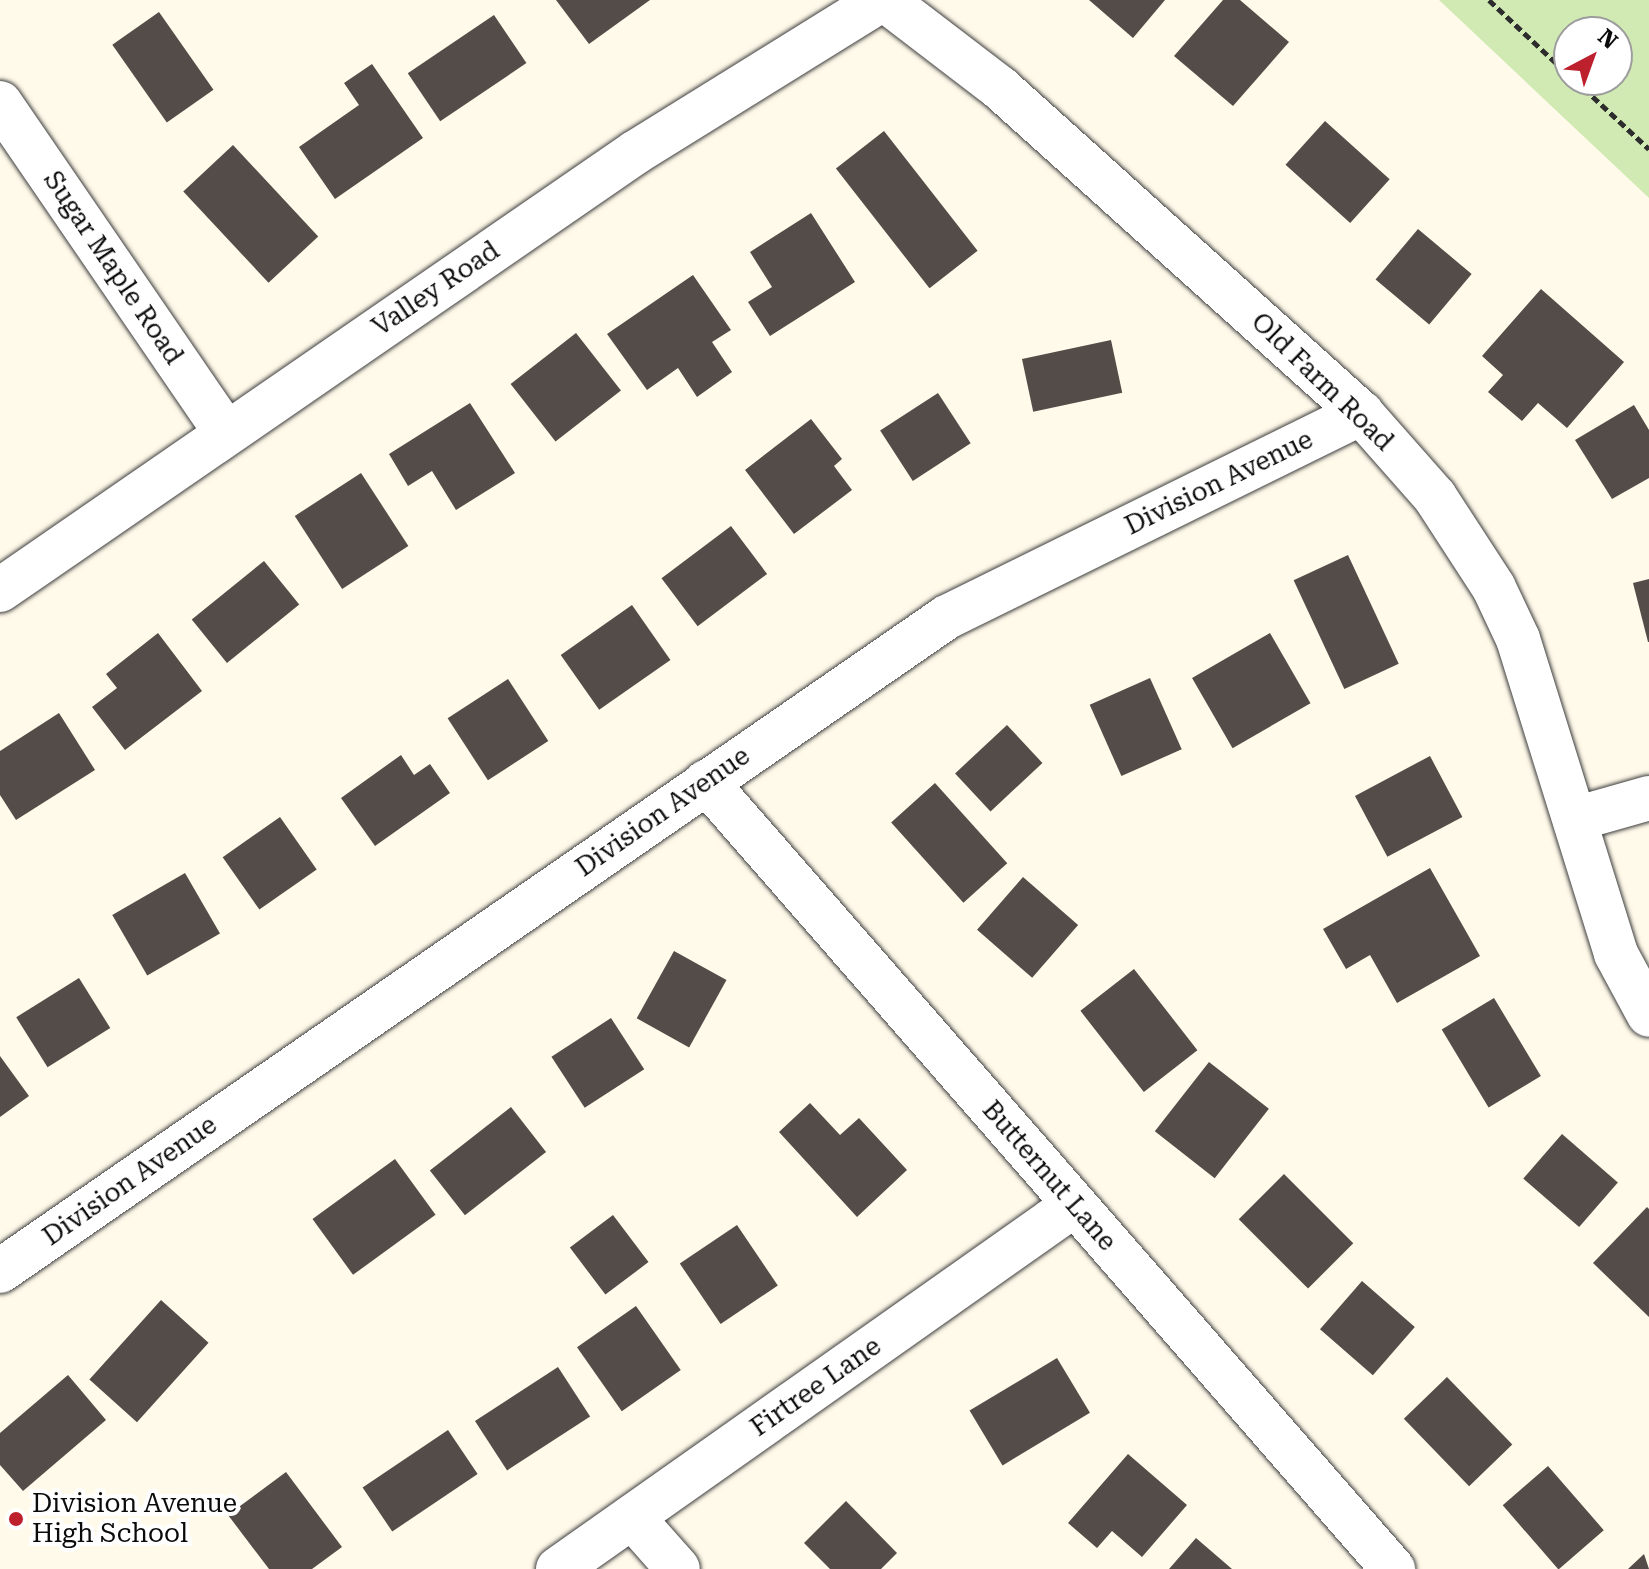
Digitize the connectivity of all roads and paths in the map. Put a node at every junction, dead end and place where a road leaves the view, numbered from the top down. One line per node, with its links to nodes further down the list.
1 (883, 0): 7 (street, Old Farm Road); 8 (street, Valley Road)
2 (1489, 0): 3 (path)
3 (1553, 60)
4 (1592, 96): 6 (path)
5 (0, 103): 8 (street, Sugar Maple Road)
6 (1649, 149)
7 (1361, 413): 10 (street, Division Avenue); 12 (street, Old Farm Road)
8 (226, 433): 9 (street, Valley Road)
9 (0, 590)
10 (706, 782): 14 (street, Butternut Lane); 15 (street, Division Avenue)
11 (1649, 798): 12 (street)
12 (1575, 819): 13 (street, Old Farm Road)
13 (1649, 1015)
14 (1074, 1205): 16 (street, Firtree Lane); 19 (street, Butternut Lane)
15 (0, 1271)
16 (632, 1517): 17 (street, Firtree Lane); 18 (street)
17 (558, 1569)
18 (678, 1569)
19 (1393, 1569)

